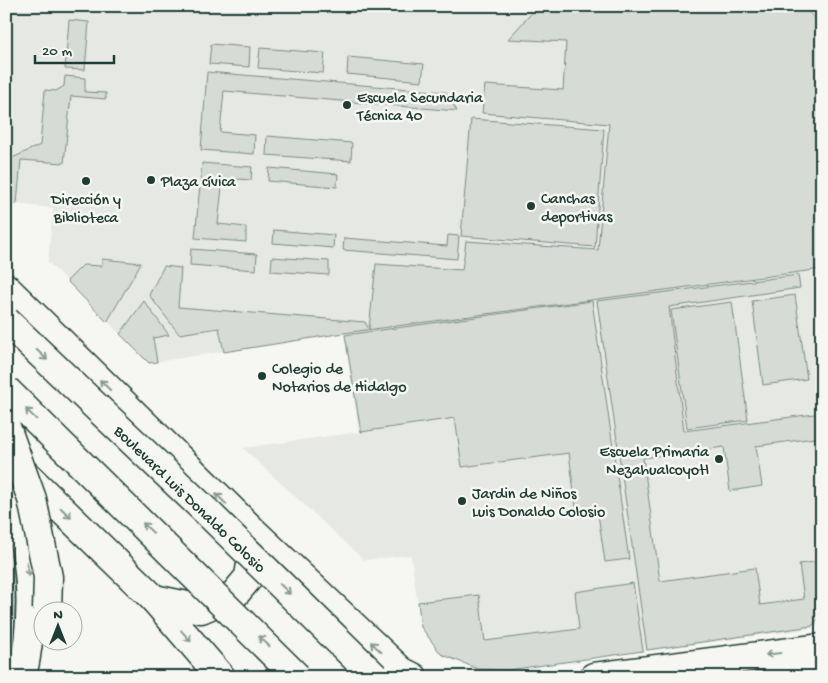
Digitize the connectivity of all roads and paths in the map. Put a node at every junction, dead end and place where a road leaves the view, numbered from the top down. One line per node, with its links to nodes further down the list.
1 (6, 288): 7 (main road, one-way to 1)
2 (6, 321): 17 (main road, Boulevard Luis Donaldo Colosio, one-way to 17, bridge)
3 (6, 390): 16 (main road, one-way to 3, bridge)
4 (6, 427): 9 (main road, bridge)
5 (6, 455): 8 (main road, one-way to 8)
6 (6, 489): 13 (main road, one-way to 13)
7 (255, 533): 8 (main road); 18 (main road, one-way to 7)
8 (154, 599): 15 (main road, one-way to 15)
9 (47, 600)
10 (822, 648): 19 (main road, one-way to 19)
11 (45, 650): 14 (main road)
12 (822, 664): 20 (main road)
13 (22, 677)
14 (42, 677)
15 (221, 677)
16 (298, 677)
17 (374, 677)
18 (414, 677)
19 (594, 677)
20 (775, 677)

